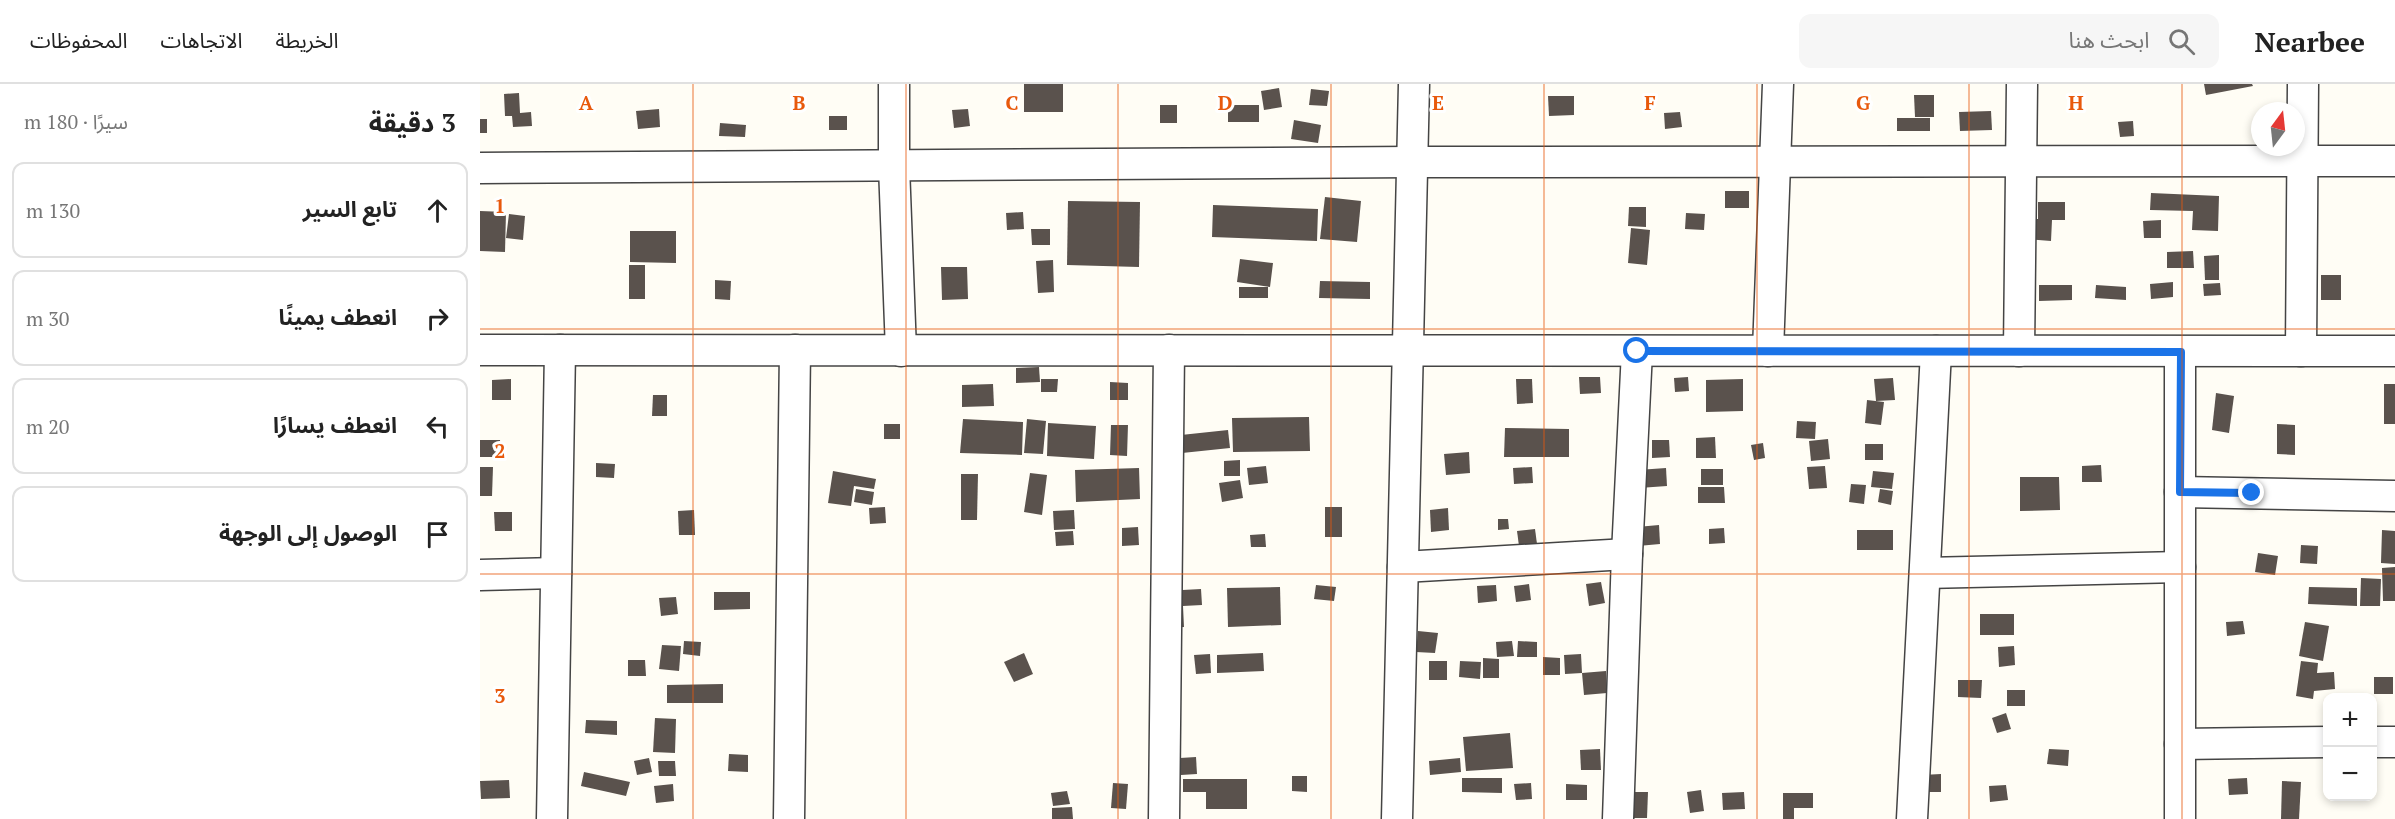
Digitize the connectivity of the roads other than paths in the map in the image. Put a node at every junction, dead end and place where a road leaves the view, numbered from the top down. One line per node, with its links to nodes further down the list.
1 (894, 84): 11 (street)
2 (1414, 84): 7 (street)
3 (1778, 84): 8 (street)
4 (2022, 84): 9 (street)
5 (2303, 84): 10 (street)
6 (2395, 161): 10 (street)
7 (1412, 162): 8 (street); 11 (street); 17 (street)
8 (1775, 162): 9 (street); 20 (street)
9 (2021, 162): 10 (street); 22 (street)
10 (2302, 163): 23 (street)
11 (894, 166): 12 (street); 18 (street)
12 (480, 168)
13 (480, 350): 14 (street)
14 (560, 350): 15 (street); 31 (street)
15 (795, 350): 18 (street); 39 (street)
16 (1169, 350): 17 (street); 18 (street); 40 (street)
17 (1407, 350): 19 (street); 29 (street)
18 (901, 351)
19 (1637, 351): 20 (street); 28 (street)
20 (1768, 351): 21 (street)
21 (1936, 351): 22 (street); 32 (street)
22 (2019, 351): 25 (street)
23 (2301, 351): 24 (street); 25 (street)
24 (2395, 351)
25 (2181, 352): 26 (street)
26 (2180, 492): 27 (street); 30 (street)
27 (2395, 496)
28 (1627, 554): 29 (street); 42 (street)
29 (1402, 567): 41 (street)
30 (2180, 567): 32 (street); 37 (street)
31 (556, 573): 33 (street); 38 (street)
32 (1924, 573): 43 (street)
33 (480, 575)
34 (2323, 742): 37 (street)
35 (2377, 742): 36 (street)
36 (2395, 742)
37 (2180, 744): 44 (street)
38 (552, 819)
39 (789, 819)
40 (1164, 819)
41 (1397, 819)
42 (1618, 819)
43 (1912, 819)
44 (2180, 819)

